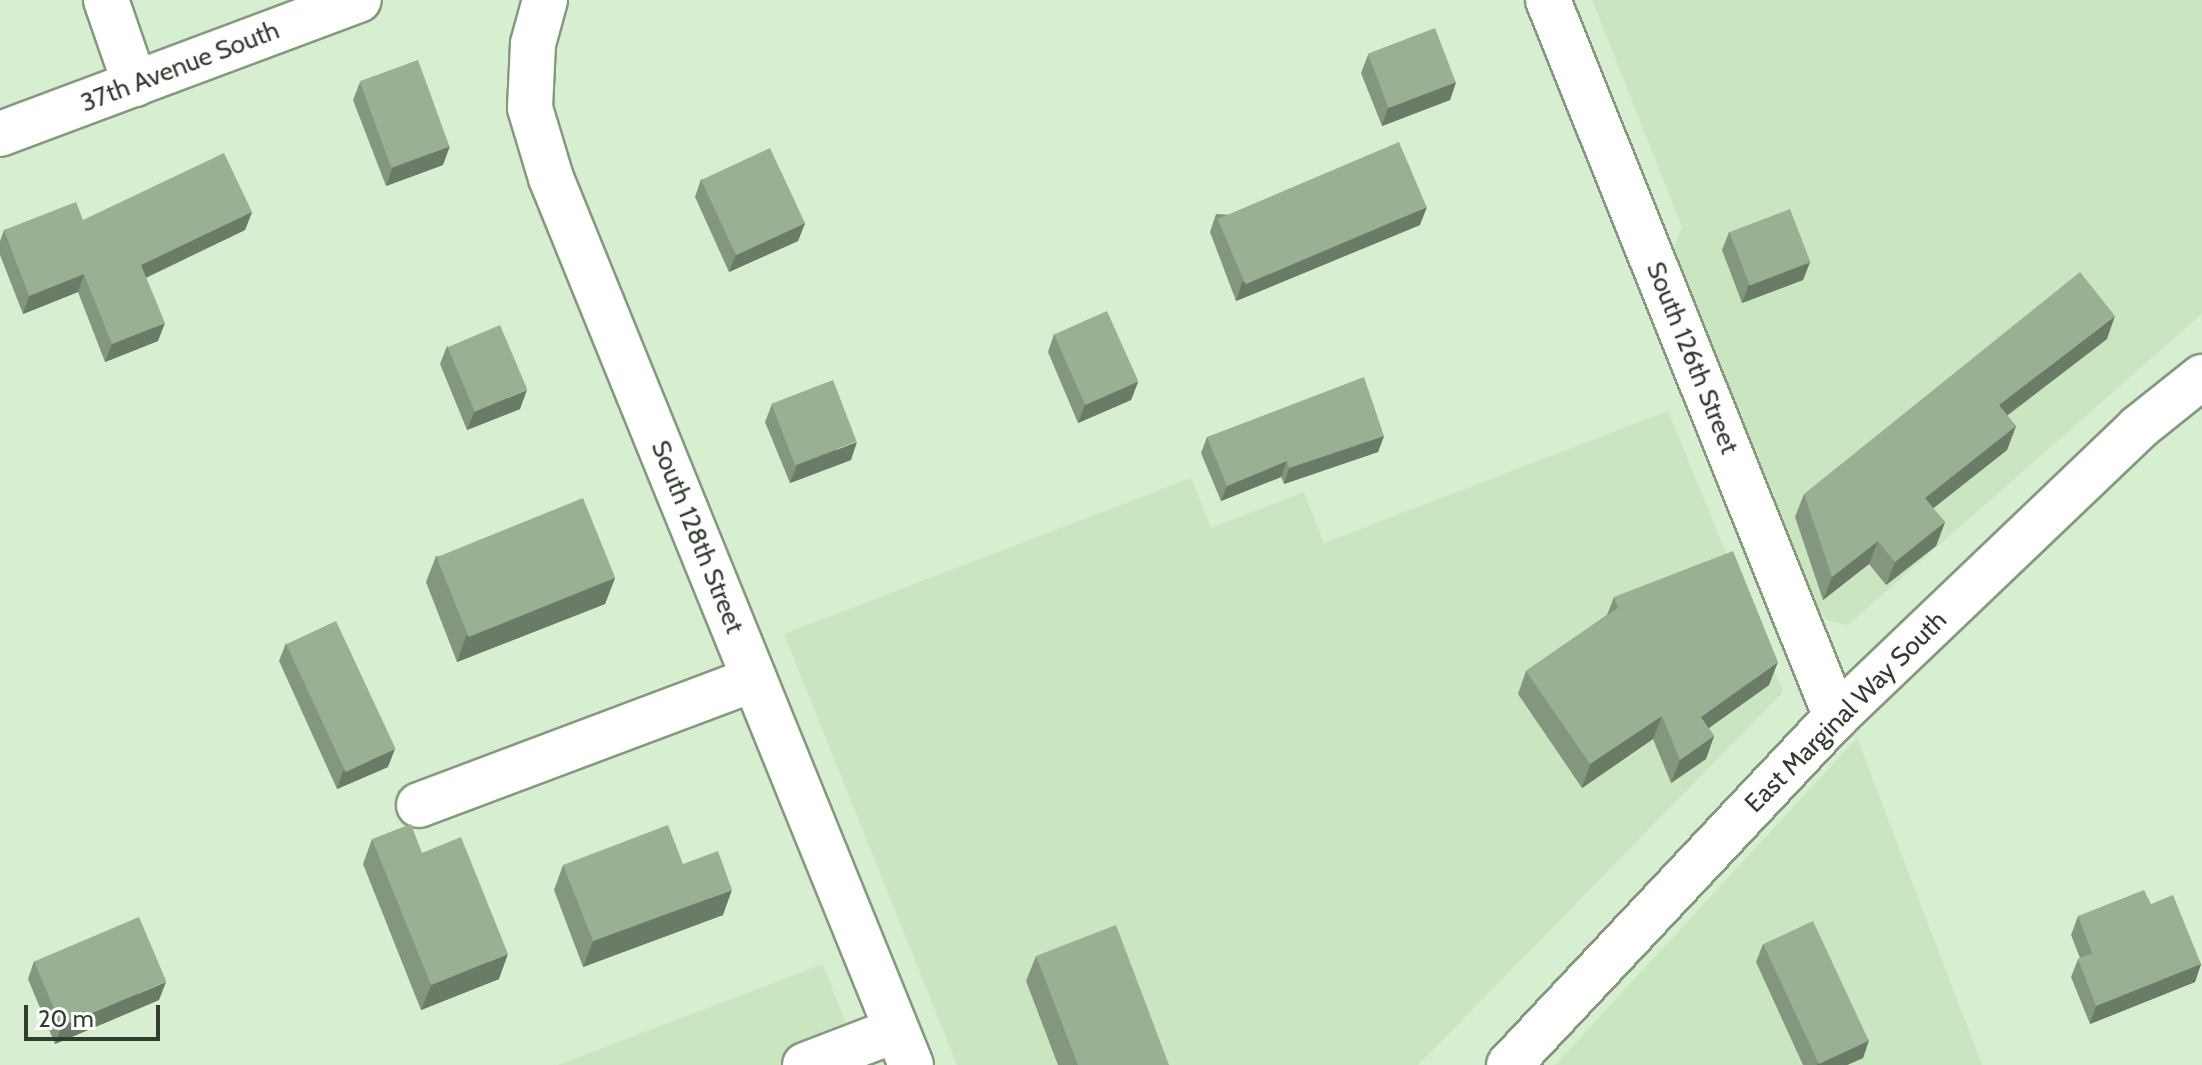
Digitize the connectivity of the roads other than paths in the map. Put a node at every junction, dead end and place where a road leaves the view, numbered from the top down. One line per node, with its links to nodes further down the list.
1 (106, 0): 5 (street)
2 (359, 0): 5 (street, 37th Avenue South)
3 (545, 0): 8 (street, South 128th Street)
4 (1548, 0): 9 (street, South 126th Street)
5 (135, 84): 6 (street, 37th Avenue South)
6 (0, 134)
7 (2202, 377): 9 (street, East Marginal Way South)
8 (754, 679): 10 (street); 11 (street, South 128th Street)
9 (1836, 717): 13 (street, East Marginal Way South)
10 (419, 805)
11 (904, 1048): 12 (street)
12 (805, 1065)
13 (1509, 1065)

